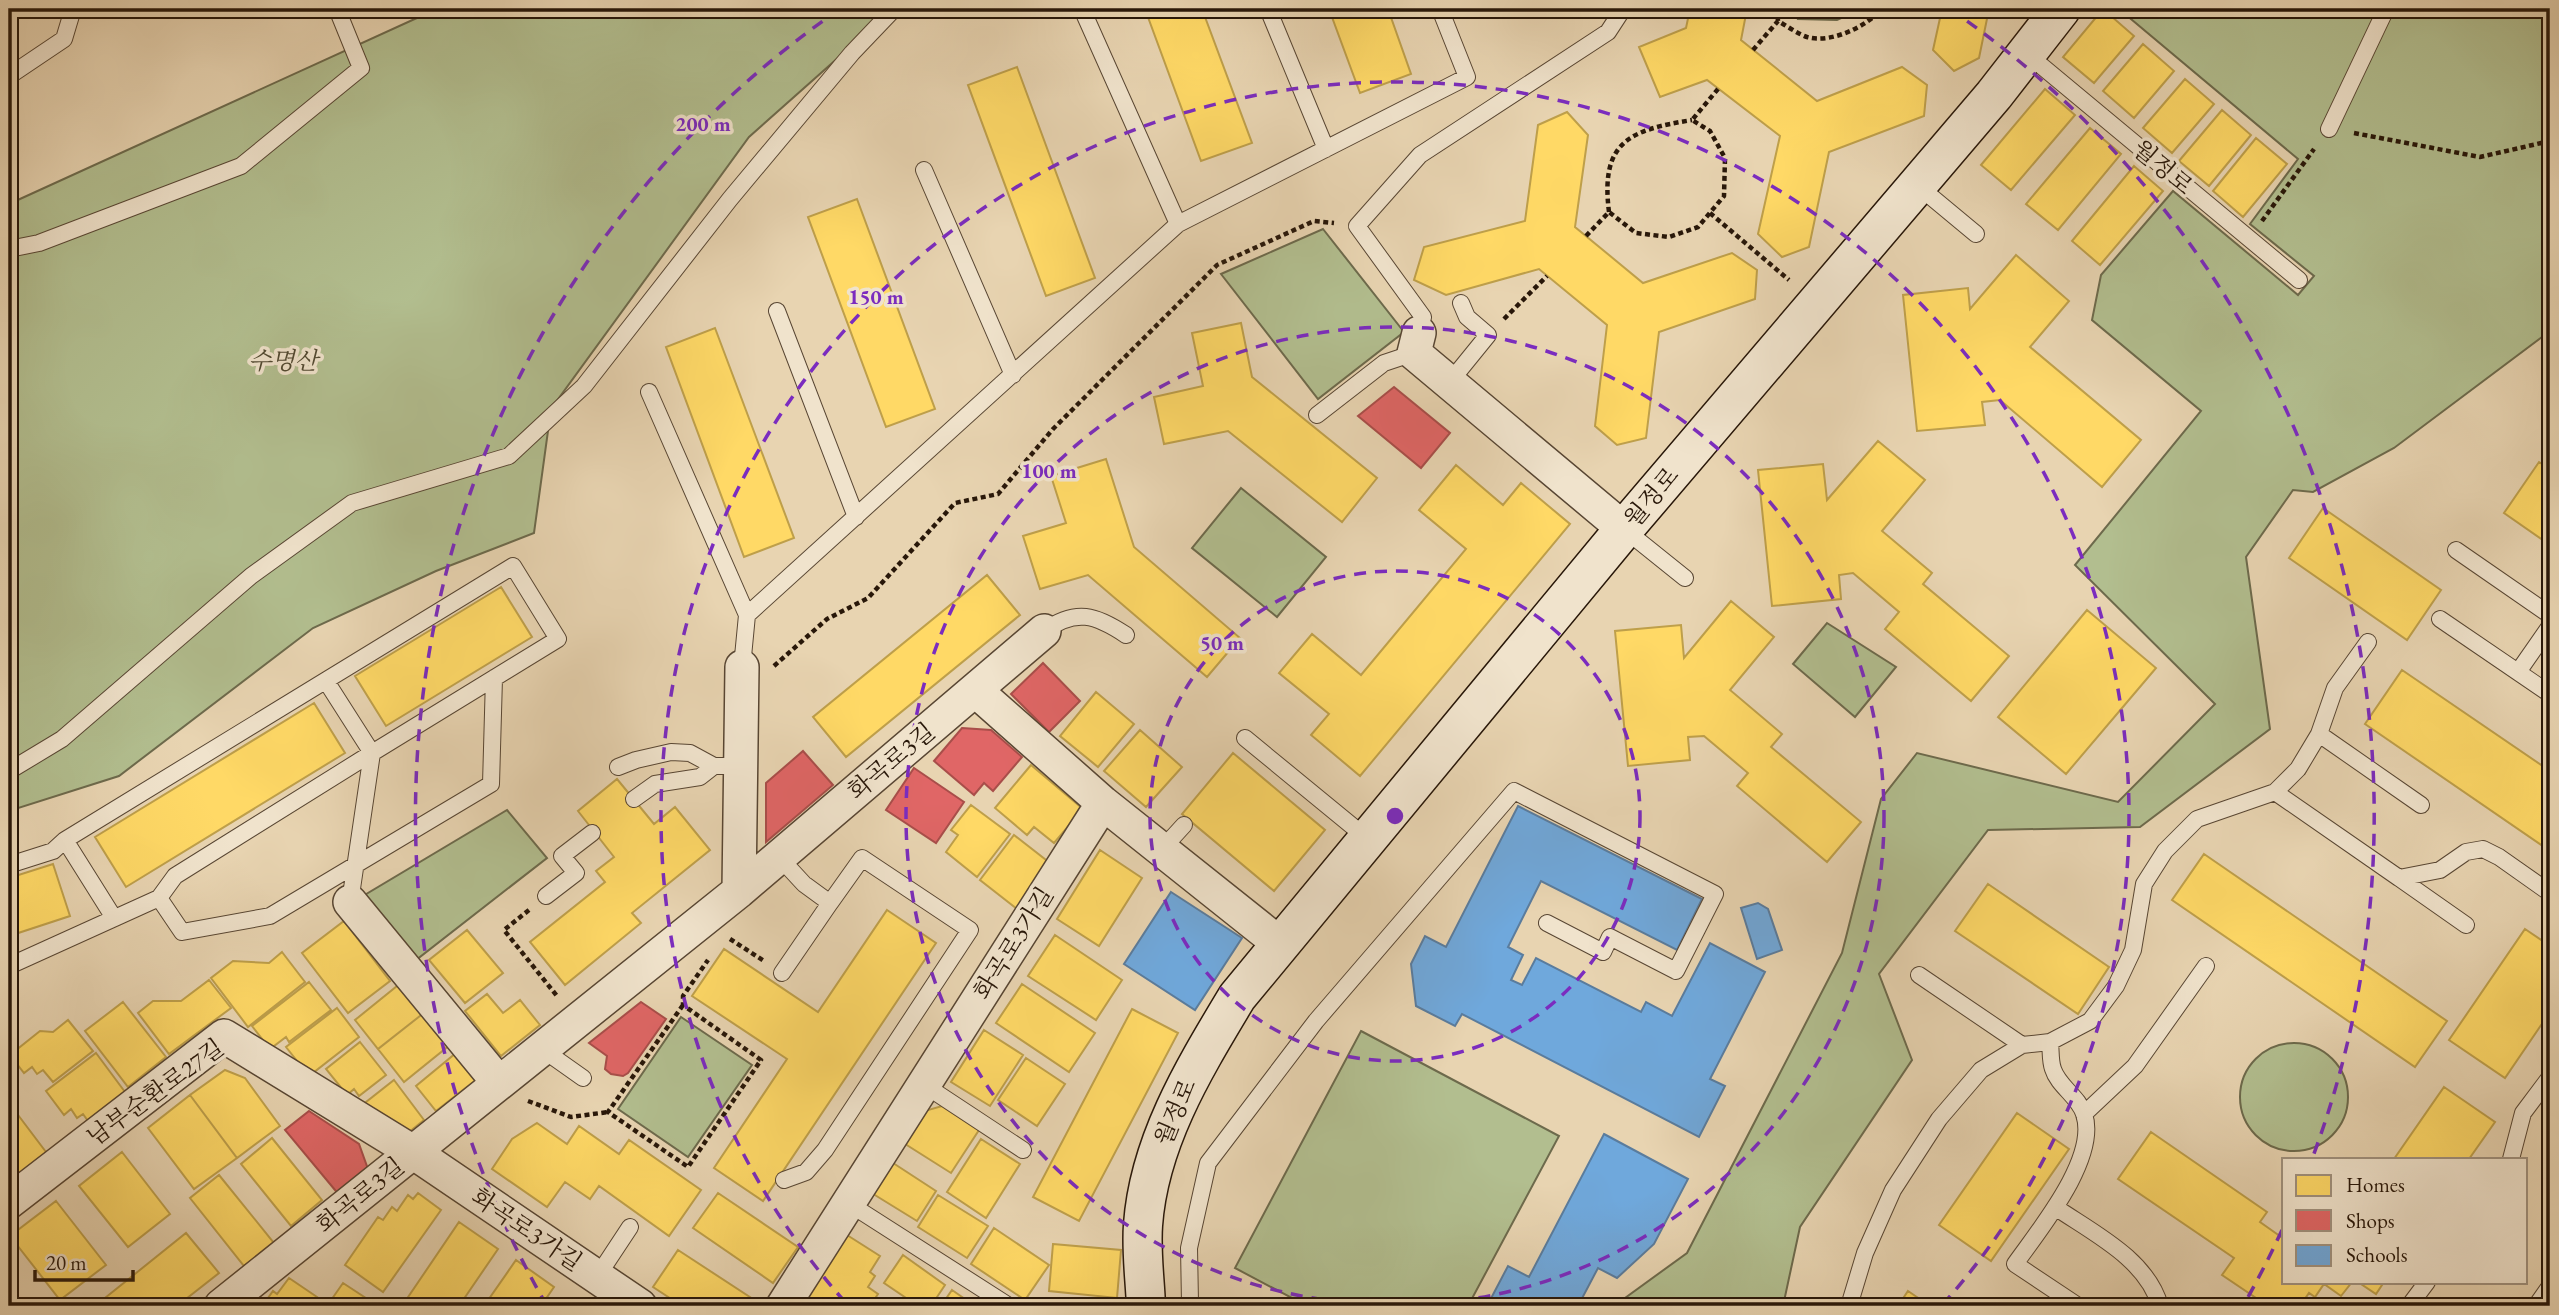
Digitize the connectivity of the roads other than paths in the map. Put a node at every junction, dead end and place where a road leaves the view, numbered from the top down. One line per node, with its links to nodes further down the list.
1 (73, 9): 11 (lane)
2 (337, 9): 18 (lane)
3 (894, 9): 49 (lane)
4 (1082, 9): 16 (lane)
5 (1268, 9): 13 (lane)
6 (1440, 9): 13 (lane)
7 (1623, 9): 22 (lane)
8 (2062, 9): 10 (street, 월정로)
9 (2386, 9): 12 (lane)
10 (2026, 53): 15 (street, 월정로); 19 (lane, 월정로)
11 (9, 76)
12 (2329, 129)
13 (1326, 149): 16 (lane)
14 (924, 170): 23 (lane)
15 (1917, 185): 17 (lane); 28 (street, 월정로)
16 (1178, 224): 23 (lane)
17 (1976, 234)
18 (9, 249)
19 (2299, 280)
20 (1461, 303): 24 (lane)
21 (777, 312): 27 (lane)
22 (1416, 343): 24 (street); 26 (lane)
23 (1013, 375): 27 (lane)
24 (1449, 383): 28 (street)
25 (649, 392): 31 (lane)
26 (1317, 415)
27 (856, 517): 31 (lane)
28 (1625, 528): 30 (lane); 56 (street, 월정로)
29 (2456, 551): 32 (lane)
30 (1685, 578)
31 (747, 615): 41 (lane)
32 (2550, 615)
33 (2440, 619): 38 (lane)
34 (2550, 626): 38 (lane)
35 (1044, 631): 36 (lane); 42 (street, 화곡로3길)
36 (1126, 635)
37 (2368, 642): 44 (lane)
38 (2518, 672): 43 (lane)
39 (494, 678): 40 (lane); 46 (lane); 61 (lane)
40 (326, 681): 46 (lane); 57 (lane)
41 (742, 681): 47 (street)
42 (975, 690): 52 (street); 59 (street, 화곡로3길)
43 (2550, 694)
44 (2319, 734): 50 (lane); 53 (lane)
45 (1245, 738): 56 (lane)
46 (372, 753): 61 (lane); 66 (lane)
47 (727, 766): 48 (lane); 51 (lane); 63 (street)
48 (618, 767)
49 (9, 771)
50 (2275, 792): 62 (lane); 77 (lane)
51 (634, 799)
52 (1103, 803): 58 (street); 82 (street, 화곡로3가길)
53 (2421, 805)
54 (1184, 825): 58 (lane)
55 (592, 833): 65 (lane)
56 (1368, 839): 72 (street, 월정로)
57 (65, 840): 60 (lane); 69 (lane)
58 (1161, 849): 72 (street)
59 (779, 857): 63 (street, 화곡로3길); 68 (lane)
60 (9, 865)
61 (356, 865): 66 (lane); 67 (lane)
62 (2399, 878): 64 (lane); 71 (lane)
63 (739, 891): 79 (street, 화곡로3길)
64 (2550, 893)
65 (546, 897)
66 (159, 898): 69 (lane)
67 (350, 902): 83 (street)
68 (830, 902): 75 (lane); 88 (lane)
69 (114, 918): 73 (lane)
70 (1547, 923): 101 (lane)
71 (2466, 925)
72 (1280, 944): 100 (street, 월정로)
73 (9, 966)
74 (2206, 966): 84 (lane)
75 (782, 973)
76 (1920, 975): 78 (lane)
77 (2050, 1042): 78 (lane); 84 (lane)
78 (2022, 1045): 102 (lane)
79 (542, 1049): 81 (lane); 83 (street, 화곡로3길)
80 (2550, 1077): 87 (lane)
81 (583, 1078)
82 (923, 1084): 85 (lane); 90 (street, 화곡로3가길)
83 (511, 1091): 86 (street, 화곡로3길)
84 (2084, 1114): 91 (lane)
85 (1023, 1150)
86 (413, 1152): 89 (street, 남부순환로27길); 93 (street, 화곡로3가길); 96 (street, 화곡로3길)
87 (2511, 1158)
88 (784, 1180)
89 (9, 1202)
90 (848, 1203): 98 (street, 화곡로3가길); 99 (lane)
91 (2055, 1207): 103 (lane); 104 (lane)
92 (630, 1227): 93 (lane)
93 (597, 1277): 97 (street, 화곡로3가길)
94 (2426, 1284): 105 (lane)
95 (2550, 1286): 106 (lane)
96 (221, 1306)
97 (640, 1306)
98 (783, 1306)
99 (1009, 1306)
100 (1146, 1306)
101 (1188, 1306)
102 (1849, 1306)
103 (2078, 1306)
104 (2160, 1306)
105 (2409, 1306)
106 (2536, 1306)

